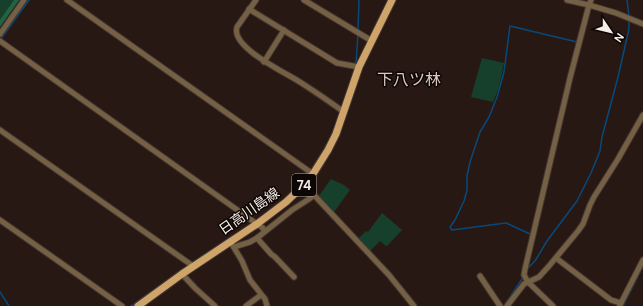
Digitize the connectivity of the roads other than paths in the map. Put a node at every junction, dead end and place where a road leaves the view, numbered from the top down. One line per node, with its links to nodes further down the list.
1 (24, 0): 11 (street)
2 (67, 0): 19 (street)
3 (256, 0): 8 (street)
4 (304, 0): 13 (street)
5 (392, 0): 13 (main road, 日高川島線 / 74)
6 (567, 0): 7 (street)
7 (590, 2): 9 (street); 35 (street)
8 (250, 9): 10 (street); 14 (street)
9 (643, 24)
10 (284, 30): 14 (street); 15 (street)
11 (0, 34)
12 (0, 41): 25 (street)
13 (372, 41): 15 (main road, 日高川島線 / 74)
14 (264, 62): 16 (street)
15 (359, 67): 16 (main road, 日高川島線 / 74)
16 (344, 112): 19 (main road, 日高川島線 / 74)
17 (643, 116): 29 (street)
18 (0, 130): 31 (street)
19 (313, 174): 20 (main road, 日高川島線 / 74)
20 (304, 185): 21 (street); 22 (main road, 日高川島線 / 74)
21 (314, 195): 23 (street); 43 (street)
22 (286, 202): 23 (street); 25 (main road, 日高川島線 / 74)
23 (292, 210): 26 (street)
24 (0, 220): 38 (street)
25 (258, 224): 26 (street); 28 (main road, 日高川島線 / 74)
26 (264, 231): 27 (street)
27 (257, 238): 28 (street); 34 (street)
28 (232, 244): 31 (main road, 日高川島線 / 74); 36 (street)
29 (556, 258): 35 (street); 37 (street)
30 (643, 260): 37 (street)
31 (193, 266): 32 (main road, 日高川島線 / 74)
32 (182, 274): 39 (main road, 日高川島線 / 74); 40 (street)
33 (480, 276): 44 (street)
34 (294, 277)
35 (528, 282): 45 (street); 46 (street)
36 (261, 295): 41 (street); 42 (street)
37 (620, 305)
38 (122, 306)
39 (138, 306)
40 (215, 306)
41 (246, 306)
42 (267, 306)
43 (414, 306)
44 (500, 306)
45 (507, 306)
46 (553, 306)

